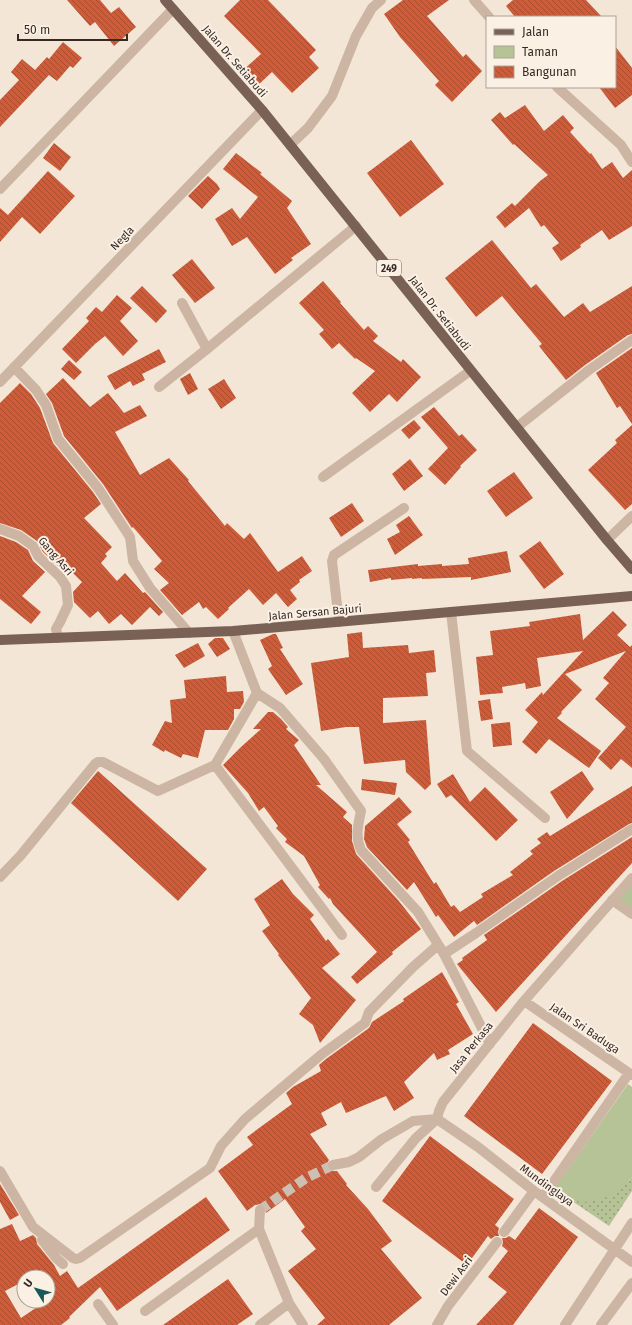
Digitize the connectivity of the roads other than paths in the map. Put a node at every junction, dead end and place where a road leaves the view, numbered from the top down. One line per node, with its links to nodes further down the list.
1 (165, 0): 4 (main road, Jalan Dr. Setiabudi / 249)
2 (381, 0): 8 (street)
3 (474, 0): 5 (street)
4 (173, 9): 7 (main road, Jalan Dr. Setiabudi / 249); 12 (street)
5 (488, 16)
6 (559, 88): 9 (street)
7 (262, 110): 8 (main road, Jalan Dr. Setiabudi / 249); 17 (street, Negla)
8 (290, 145): 13 (main road, Jalan Dr. Setiabudi / 249)
9 (621, 145): 10 (street); 11 (street)
10 (632, 150)
11 (632, 162)
12 (0, 189)
13 (356, 226): 16 (street); 18 (main road, Jalan Dr. Setiabudi / 249)
14 (182, 303): 16 (street)
15 (632, 340): 21 (street)
16 (207, 349): 20 (street)
17 (14, 367): 19 (street, Negla); 32 (street)
18 (470, 370): 21 (main road, Jalan Dr. Setiabudi / 249); 22 (street)
19 (0, 382)
20 (159, 387)
21 (517, 427): 26 (main road, Jalan Dr. Setiabudi / 249)
22 (323, 477)
23 (404, 508): 30 (street)
24 (632, 516): 26 (street)
25 (0, 529): 33 (street, Gang Asri)
26 (607, 540): 27 (main road, Jalan Dr. Setiabudi / 249)
27 (632, 569)
28 (632, 596): 29 (main road, Jalan Sersan Bajuri)
29 (451, 612): 30 (main road, Jalan Sersan Bajuri); 37 (street)
30 (339, 622): 31 (main road, Jalan Sersan Bajuri)
31 (233, 631): 32 (main road, Jalan Sersan Bajuri); 35 (street)
32 (189, 633): 33 (main road, Jalan Sersan Bajuri)
33 (58, 638): 34 (main road, Jalan Sersan Bajuri)
34 (0, 640)
35 (257, 693): 36 (street); 44 (street)
36 (215, 765): 39 (street); 43 (street)
37 (545, 818)
38 (632, 829): 45 (street)
39 (0, 877)
40 (632, 878): 41 (street, Jasa Perkasa)
41 (612, 900): 42 (street); 46 (street, Jasa Perkasa)
42 (632, 914)
43 (342, 935)
44 (438, 945): 45 (street); 58 (street)
45 (444, 954): 47 (street)
46 (524, 1001): 47 (street, Jasa Perkasa); 48 (street, Jalan Sri Baduga)
47 (490, 1044): 49 (street, Jasa Perkasa)
48 (631, 1074): 55 (street)
49 (437, 1119): 50 (street); 53 (street); 54 (street, Mundinglaya)
50 (333, 1165)
51 (0, 1172): 52 (street)
52 (3, 1186): 58 (street)
53 (376, 1187)
54 (534, 1191): 55 (street, Mundinglaya); 60 (street)
55 (543, 1197): 62 (street, Mundinglaya)
56 (260, 1210): 59 (street)
57 (632, 1223): 62 (street)
58 (33, 1227): 64 (street)
59 (259, 1229): 66 (street); 68 (street)
60 (504, 1232)
61 (496, 1242): 72 (street, Dewi Asri)
62 (615, 1249): 63 (street, Mundinglaya); 73 (street)
63 (632, 1262)
64 (63, 1264)
65 (632, 1282): 74 (street)
66 (289, 1303): 70 (street); 71 (street)
67 (98, 1304): 69 (street)
68 (145, 1311)
69 (113, 1325)
70 (260, 1325)
71 (303, 1325)
72 (437, 1325)
73 (565, 1325)
74 (601, 1325)

